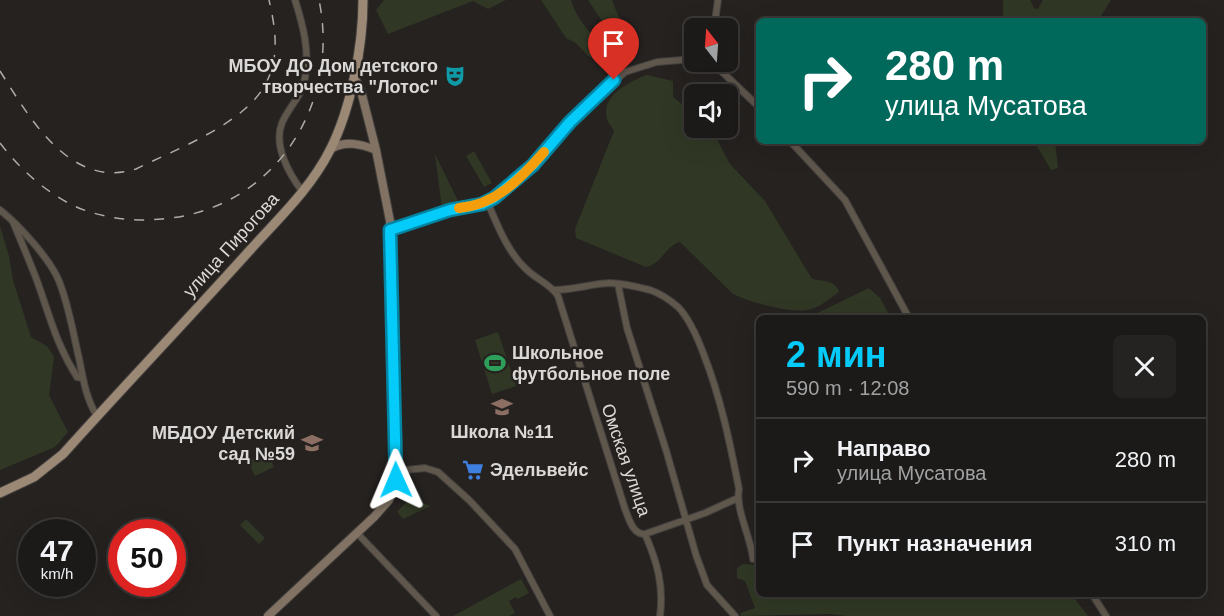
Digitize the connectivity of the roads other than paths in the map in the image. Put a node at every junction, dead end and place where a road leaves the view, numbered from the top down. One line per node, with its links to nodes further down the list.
1 (295, 0): 12 (street)
2 (363, 0): 7 (main road, улица Пирогова)
3 (718, 0): 4 (street)
4 (715, 18)
5 (684, 60): 13 (street)
6 (724, 72): 8 (street)
7 (354, 75): 10 (main road, улица Пирогова); 11 (main road)
8 (756, 104)
9 (793, 144): 19 (street)
10 (331, 149): 11 (main road); 12 (main road, улица Пирогова)
11 (376, 150): 16 (main road)
12 (302, 191): 21 (main road, улица Пирогова)
13 (487, 201): 16 (street); 18 (street)
14 (0, 210): 15 (street)
15 (12, 219): 20 (street); 20 (street)
16 (390, 230): 22 (main road)
17 (618, 284): 18 (street); 24 (street); 25 (street)
18 (554, 290): 27 (street, Омская улица)
19 (907, 315)
20 (82, 378): 21 (street)
21 (97, 416): 23 (main road, улица Пирогова)
22 (396, 471): 26 (main road); 32 (street)
23 (0, 493)
24 (738, 498): 25 (street); 28 (street)
25 (687, 520): 27 (street); 34 (street)
26 (357, 534): 30 (main road); 31 (street)
27 (645, 534): 33 (street)
28 (753, 559)
29 (1094, 597): 35 (street)
30 (268, 616)
31 (436, 616)
32 (550, 616)
33 (660, 616)
34 (735, 616)
35 (1106, 616)

